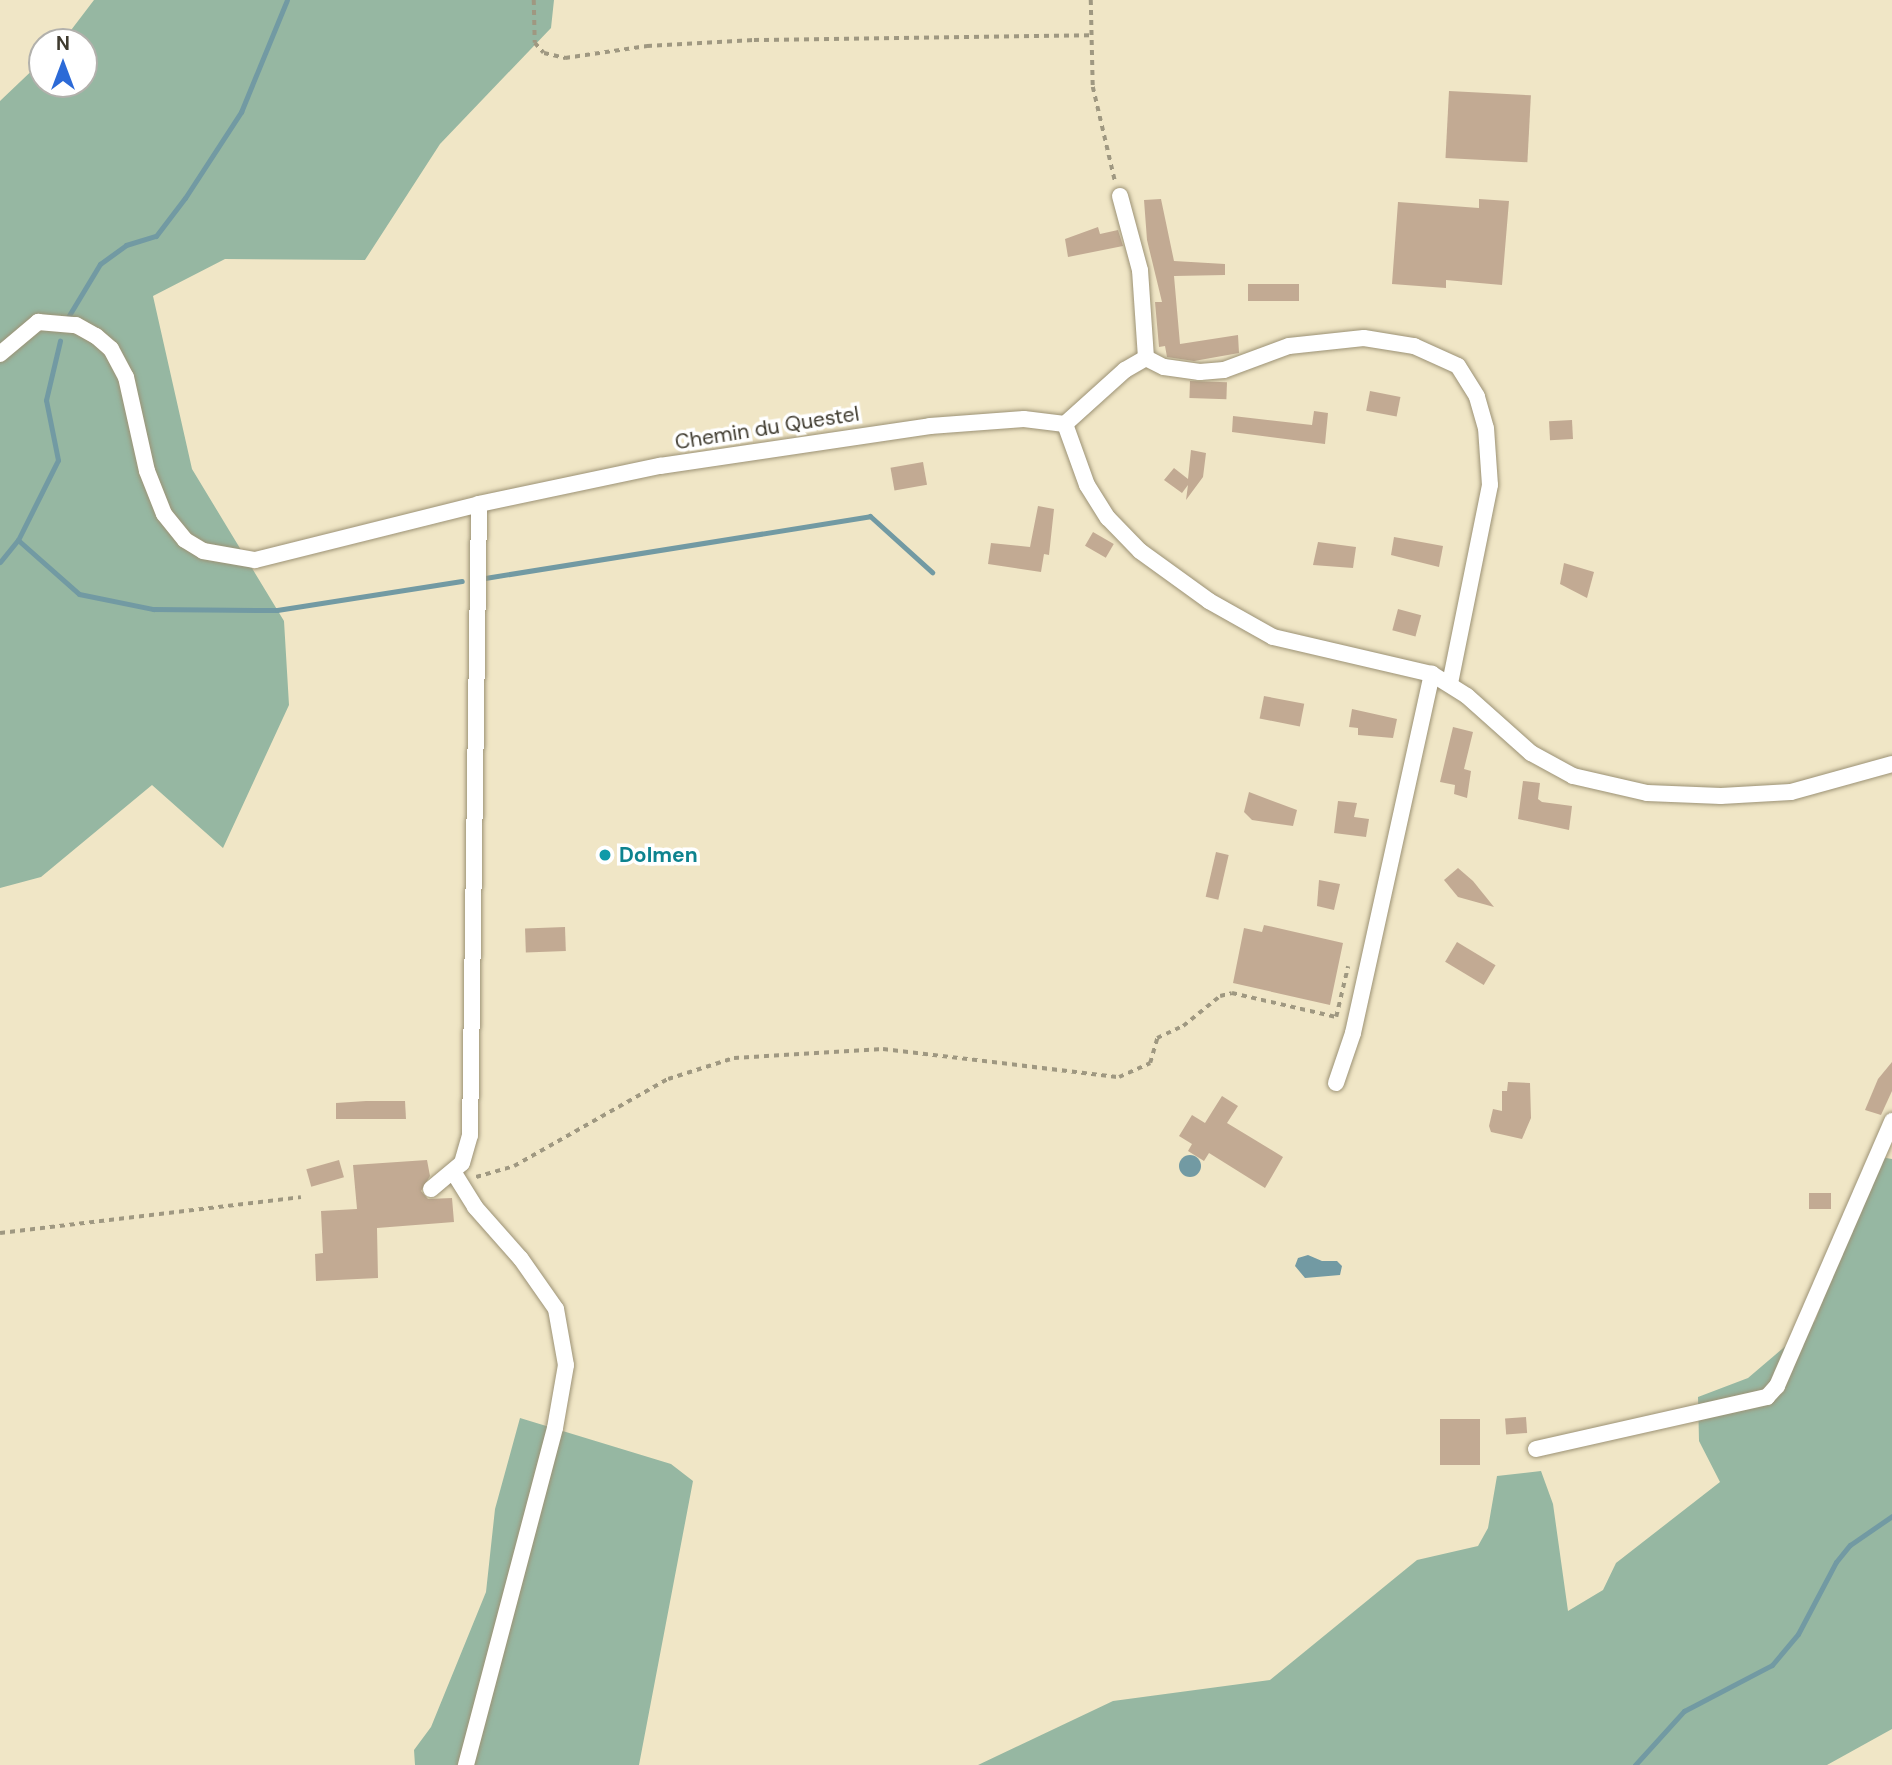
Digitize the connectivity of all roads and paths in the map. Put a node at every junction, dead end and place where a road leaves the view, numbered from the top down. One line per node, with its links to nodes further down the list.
1 (534, 0): 3 (path)
2 (1091, 0): 3 (path)
3 (1091, 35): 4 (path)
4 (1120, 195): 6 (street)
5 (0, 354): 8 (street, Chemin du Questel)
6 (1146, 358): 7 (street); 10 (street)
7 (1065, 424): 8 (street, Chemin du Questel); 9 (street)
8 (479, 505): 15 (street)
9 (1432, 674): 10 (street); 13 (street)
10 (1450, 684): 11 (street)
11 (1892, 765)
12 (1351, 954): 15 (path)
13 (1336, 1083)
14 (1892, 1121): 19 (street)
15 (457, 1177): 16 (street); 20 (street)
16 (431, 1189)
17 (301, 1197): 18 (path)
18 (0, 1233)
19 (1536, 1449)
20 (466, 1765)

